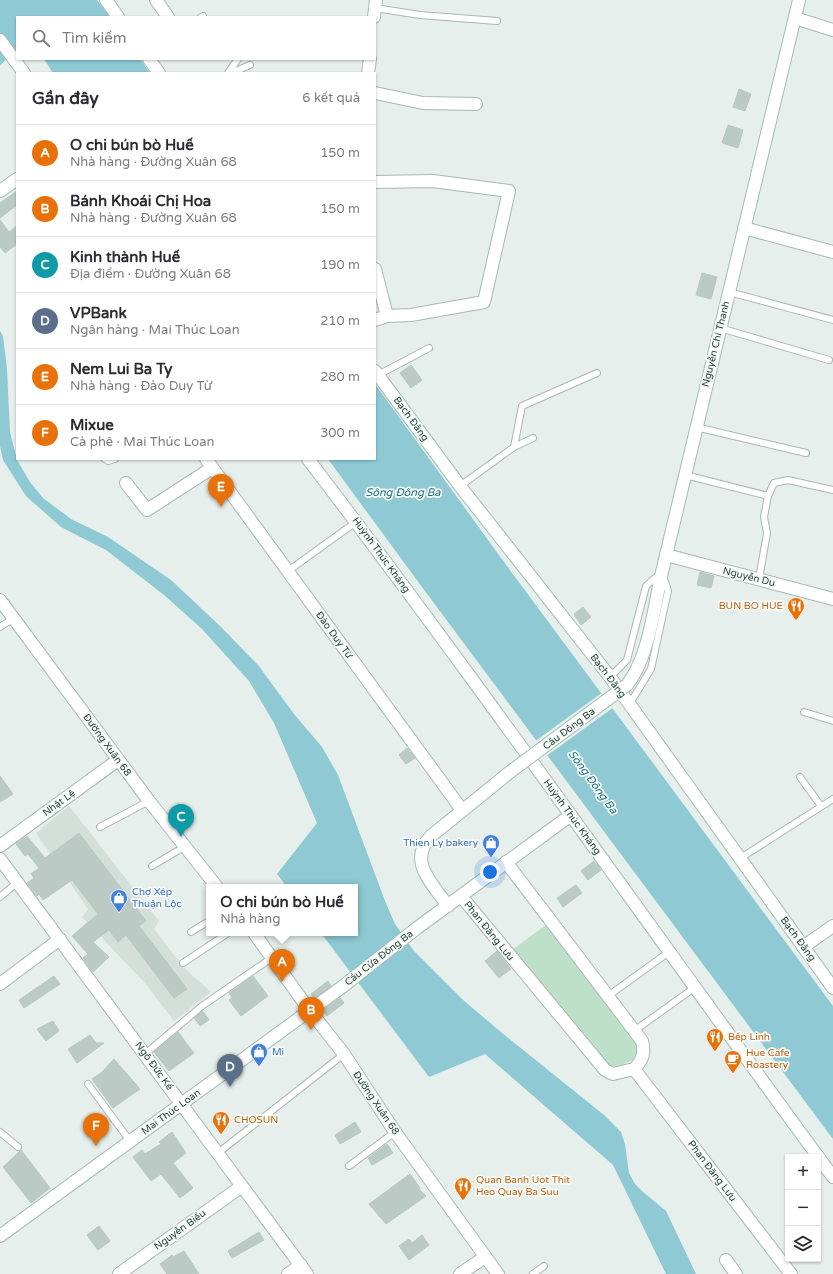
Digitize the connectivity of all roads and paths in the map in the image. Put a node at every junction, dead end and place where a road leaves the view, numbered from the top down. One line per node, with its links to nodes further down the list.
1 (106, 0): 5 (street)
2 (156, 0): 6 (street)
3 (799, 0): 7 (street, Nguyễn Chí Thanh)
4 (375, 8): 8 (lane)
5 (117, 16)
6 (167, 16)
7 (795, 18): 9 (street); 25 (street, Nguyễn Chí Thanh)
8 (497, 21)
9 (833, 30)
10 (0, 40): 15 (street)
11 (150, 60): 16 (street)
12 (237, 60): 17 (lane)
13 (370, 60): 19 (street)
14 (250, 65): 18 (lane)
15 (23, 72)
16 (158, 72)
17 (229, 72)
18 (233, 72)
19 (368, 72)
20 (376, 93): 21 (street)
21 (476, 104)
22 (16, 180): 24 (street)
23 (376, 182): 29 (street)
24 (0, 191)
25 (744, 228): 26 (street); 28 (street, Nguyễn Chí Thanh)
26 (833, 252)
27 (376, 273): 29 (street)
28 (729, 292): 31 (lane); 32 (street, Nguyễn Chí Thanh)
29 (387, 316): 30 (street)
30 (376, 320)
31 (833, 320)
32 (720, 328): 34 (lane); 37 (street, Nguyễn Chí Thanh)
33 (429, 348): 35 (lane)
34 (829, 360)
35 (377, 373): 45 (street, Bạch Đằng)
36 (597, 373): 39 (lane)
37 (696, 428): 40 (lane); 43 (street, Nguyễn Chí Thanh)
38 (533, 438): 39 (lane)
39 (514, 447): 45 (lane)
40 (806, 453)
41 (309, 460): 48 (street, Huỳnh Thúc Kháng)
42 (209, 463): 44 (street); 50 (street, Đào Duy Từ)
43 (685, 475): 47 (lane); 49 (street, Nguyễn Chí Thanh)
44 (126, 483)
45 (460, 486): 57 (street, Bạch Đằng)
46 (833, 490): 47 (lane)
47 (768, 496): 52 (lane)
48 (356, 522): 50 (lane); 68 (street, Huỳnh Thúc Kháng)
49 (666, 556): 51 (street, Nguyễn Chí Thanh); 52 (street, Nguyễn Du)
50 (288, 571): 67 (street, Đào Duy Từ)
51 (662, 572): 57 (lane); 58 (street, Nguyễn Chí Thanh); 59 (lane)
52 (759, 580): 53 (street, Nguyễn Du)
53 (833, 599)
54 (0, 600): 55 (street, Đường Xuân 68)
55 (14, 618): 56 (lane); 62 (street, Đường Xuân 68)
56 (0, 627)
57 (610, 677): 59 (street, Bạch Đằng)
58 (627, 685): 67 (street, Cầu Đông Ba, bridge)
59 (629, 705): 73 (street, Bạch Đằng)
60 (804, 712): 61 (lane)
61 (833, 721)
62 (118, 760): 65 (street, Đường Xuân 68); 70 (street, Nhật Lệ)
63 (800, 778): 66 (lane)
64 (833, 799): 66 (lane)
65 (149, 802): 69 (lane); 71 (street, Đường Xuân 68)
66 (821, 806): 73 (lane)
67 (462, 810): 80 (street)
68 (571, 815): 74 (street); 88 (street, Huỳnh Thúc Kháng)
69 (100, 827)
70 (0, 846)
71 (184, 847): 75 (lane); 77 (street, Đường Xuân 68)
72 (0, 858): 76 (street, Ngô Đức Kế)
73 (739, 859): 87 (street, Bạch Đằng)
74 (506, 862): 78 (street); 95 (street)
75 (152, 866)
76 (18, 882): 79 (lane); 86 (street, Ngô Đức Kế)
77 (215, 884)
78 (461, 896): 80 (street); 100 (street, Phan Đăng Lưu)
79 (0, 897)
80 (448, 906): 92 (street, Cầu Cửa Đông Ba)
81 (206, 923): 83 (lane)
82 (833, 926): 87 (street)
83 (191, 932)
84 (224, 936): 90 (lane)
85 (256, 936): 89 (street, Đường Xuân 68)
86 (60, 939): 91 (street); 98 (street, Ngô Đức Kế)
87 (803, 947): 94 (street, Bạch Đằng)
88 (669, 952): 93 (street, Huỳnh Thúc Kháng); 95 (lane)
89 (273, 957): 96 (street, Đường Xuân 68); 98 (lane)
90 (183, 963)
91 (0, 984)
92 (342, 988): 96 (street, Mai Thúc Loan)
93 (694, 988): 97 (lane); 109 (street, Huỳnh Thúc Kháng)
94 (833, 988)
95 (608, 996): 97 (street)
96 (310, 1011): 99 (street, Đường Xuân 68); 102 (street, Mai Thúc Loan)
97 (634, 1031): 100 (street)
98 (145, 1054): 102 (street, Ngô Đức Kế)
99 (344, 1054): 104 (street, Đường Xuân 68); 107 (lane)
100 (634, 1069): 122 (street, Phan Đăng Lưu)
101 (88, 1084): 105 (lane)
102 (182, 1104): 105 (street, Mai Thúc Loan); 107 (street, Ngô Đức Kế)
103 (0, 1132): 106 (lane)
104 (395, 1132): 108 (lane); 112 (street, Đường Xuân 68)
105 (130, 1141): 111 (street, Mai Thúc Loan)
106 (18, 1147)
107 (218, 1153): 110 (street, Ngô Đức Kế)
108 (349, 1166)
109 (833, 1177)
110 (242, 1186): 115 (street, Ngô Đức Kế); 116 (street, Nguyễn Biểu)
111 (0, 1236)
112 (485, 1257): 118 (street); 119 (street, Đường Xuân 68)
113 (726, 1260): 121 (street)
114 (544, 1266): 120 (lane)
115 (304, 1270): 117 (street)
116 (119, 1274)
117 (288, 1274)
118 (460, 1274)
119 (498, 1274)
120 (534, 1274)
121 (736, 1274)
122 (791, 1274)

